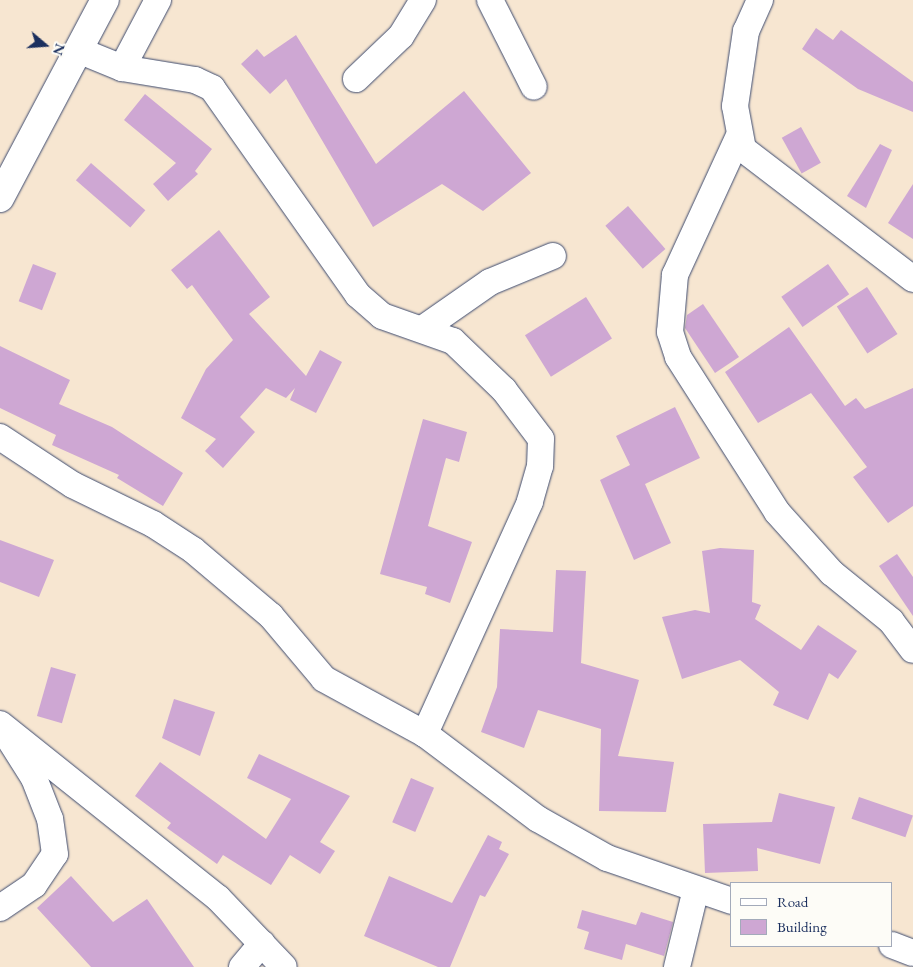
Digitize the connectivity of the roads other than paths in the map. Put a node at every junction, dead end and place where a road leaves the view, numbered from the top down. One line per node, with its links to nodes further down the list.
1 (105, 0): 6 (street)
2 (158, 0): 7 (street)
3 (424, 0): 8 (street)
4 (490, 0): 9 (street)
5 (760, 0): 10 (street)
6 (78, 50): 7 (street); 11 (street)
7 (122, 68): 14 (street)
8 (356, 79)
9 (534, 87)
10 (738, 138): 13 (street); 16 (street)
11 (0, 198)
12 (553, 256): 14 (street)
13 (913, 279)
14 (424, 328): 18 (street)
15 (0, 437): 18 (street)
16 (913, 650)
17 (0, 724): 21 (street); 22 (street)
18 (425, 734): 19 (street)
19 (696, 889): 20 (street); 25 (street)
20 (730, 900)
21 (0, 908)
22 (262, 943): 23 (street); 24 (street)
23 (242, 967)
24 (284, 967)
25 (677, 967)

